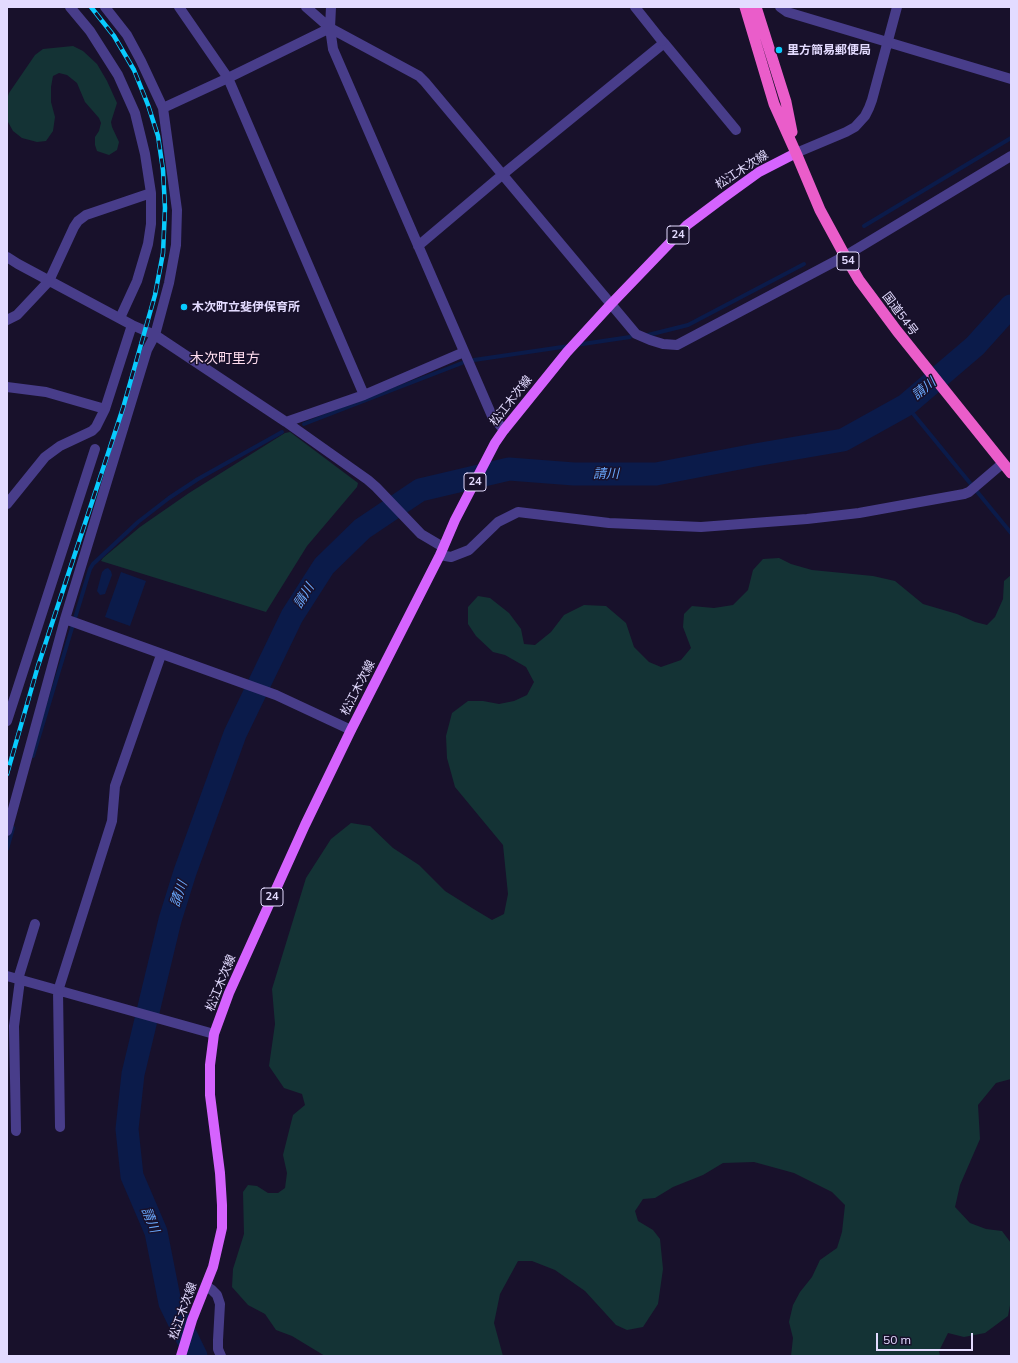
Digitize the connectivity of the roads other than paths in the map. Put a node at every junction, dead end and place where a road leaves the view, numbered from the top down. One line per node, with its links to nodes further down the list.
1 (70, 7): 21 (street)
2 (105, 7): 16 (street)
3 (179, 7): 14 (street)
4 (306, 7): 11 (street)
5 (331, 7): 11 (street)
6 (635, 7): 12 (street)
7 (745, 7): 18 (highway, 国道54号 / 54)
8 (756, 7): 18 (highway, 国道54号 / 54)
9 (780, 7): 13 (street)
10 (897, 7): 13 (street)
11 (330, 28): 14 (street); 20 (street); 22 (street)
12 (663, 42): 17 (street); 20 (street)
13 (887, 43): 15 (street); 18 (street)
14 (228, 78): 16 (street); 33 (street)
15 (1011, 79)
16 (163, 108): 30 (street)
17 (736, 130)
18 (796, 152): 23 (highway, 国道54号 / 54); 26 (main road, 松江木次線 / 24)
19 (1011, 156): 23 (street)
20 (502, 175): 22 (street); 26 (street)
21 (150, 193): 25 (street); 27 (street)
22 (418, 246): 31 (street)
23 (845, 256): 26 (street); 38 (highway, 国道54号 / 54)
24 (7, 257): 25 (street)
25 (49, 281): 27 (street); 28 (street)
26 (611, 304): 36 (main road, 松江木次線 / 24)
27 (120, 318): 29 (street)
28 (7, 320)
29 (132, 325): 30 (street); 34 (street)
30 (155, 335): 35 (street); 42 (street)
31 (464, 352): 33 (street); 36 (street)
32 (7, 388): 34 (street)
33 (364, 395): 35 (street)
34 (105, 408): 40 (street)
35 (286, 422): 41 (street)
36 (504, 430): 41 (main road, 松江木次線 / 24)
37 (95, 449): 44 (street)
38 (1003, 463): 39 (highway, 国道54号 / 54); 41 (street)
39 (1011, 473)
40 (7, 504)
41 (441, 551): 45 (main road, 松江木次線 / 24)
42 (71, 622): 43 (street); 46 (street)
43 (161, 655): 45 (street); 50 (street)
44 (7, 721)
45 (351, 730): 51 (main road, 松江木次線 / 24)
46 (7, 831)
47 (36, 924): 49 (street)
48 (7, 976): 49 (street)
49 (19, 980): 50 (street); 53 (street)
50 (58, 991): 51 (street); 52 (street)
51 (214, 1034): 54 (main road, 松江木次線 / 24)
52 (60, 1127)
53 (16, 1131)
54 (206, 1286): 55 (main road, 松江木次線 / 24); 56 (street)
55 (181, 1356)
56 (221, 1356)

